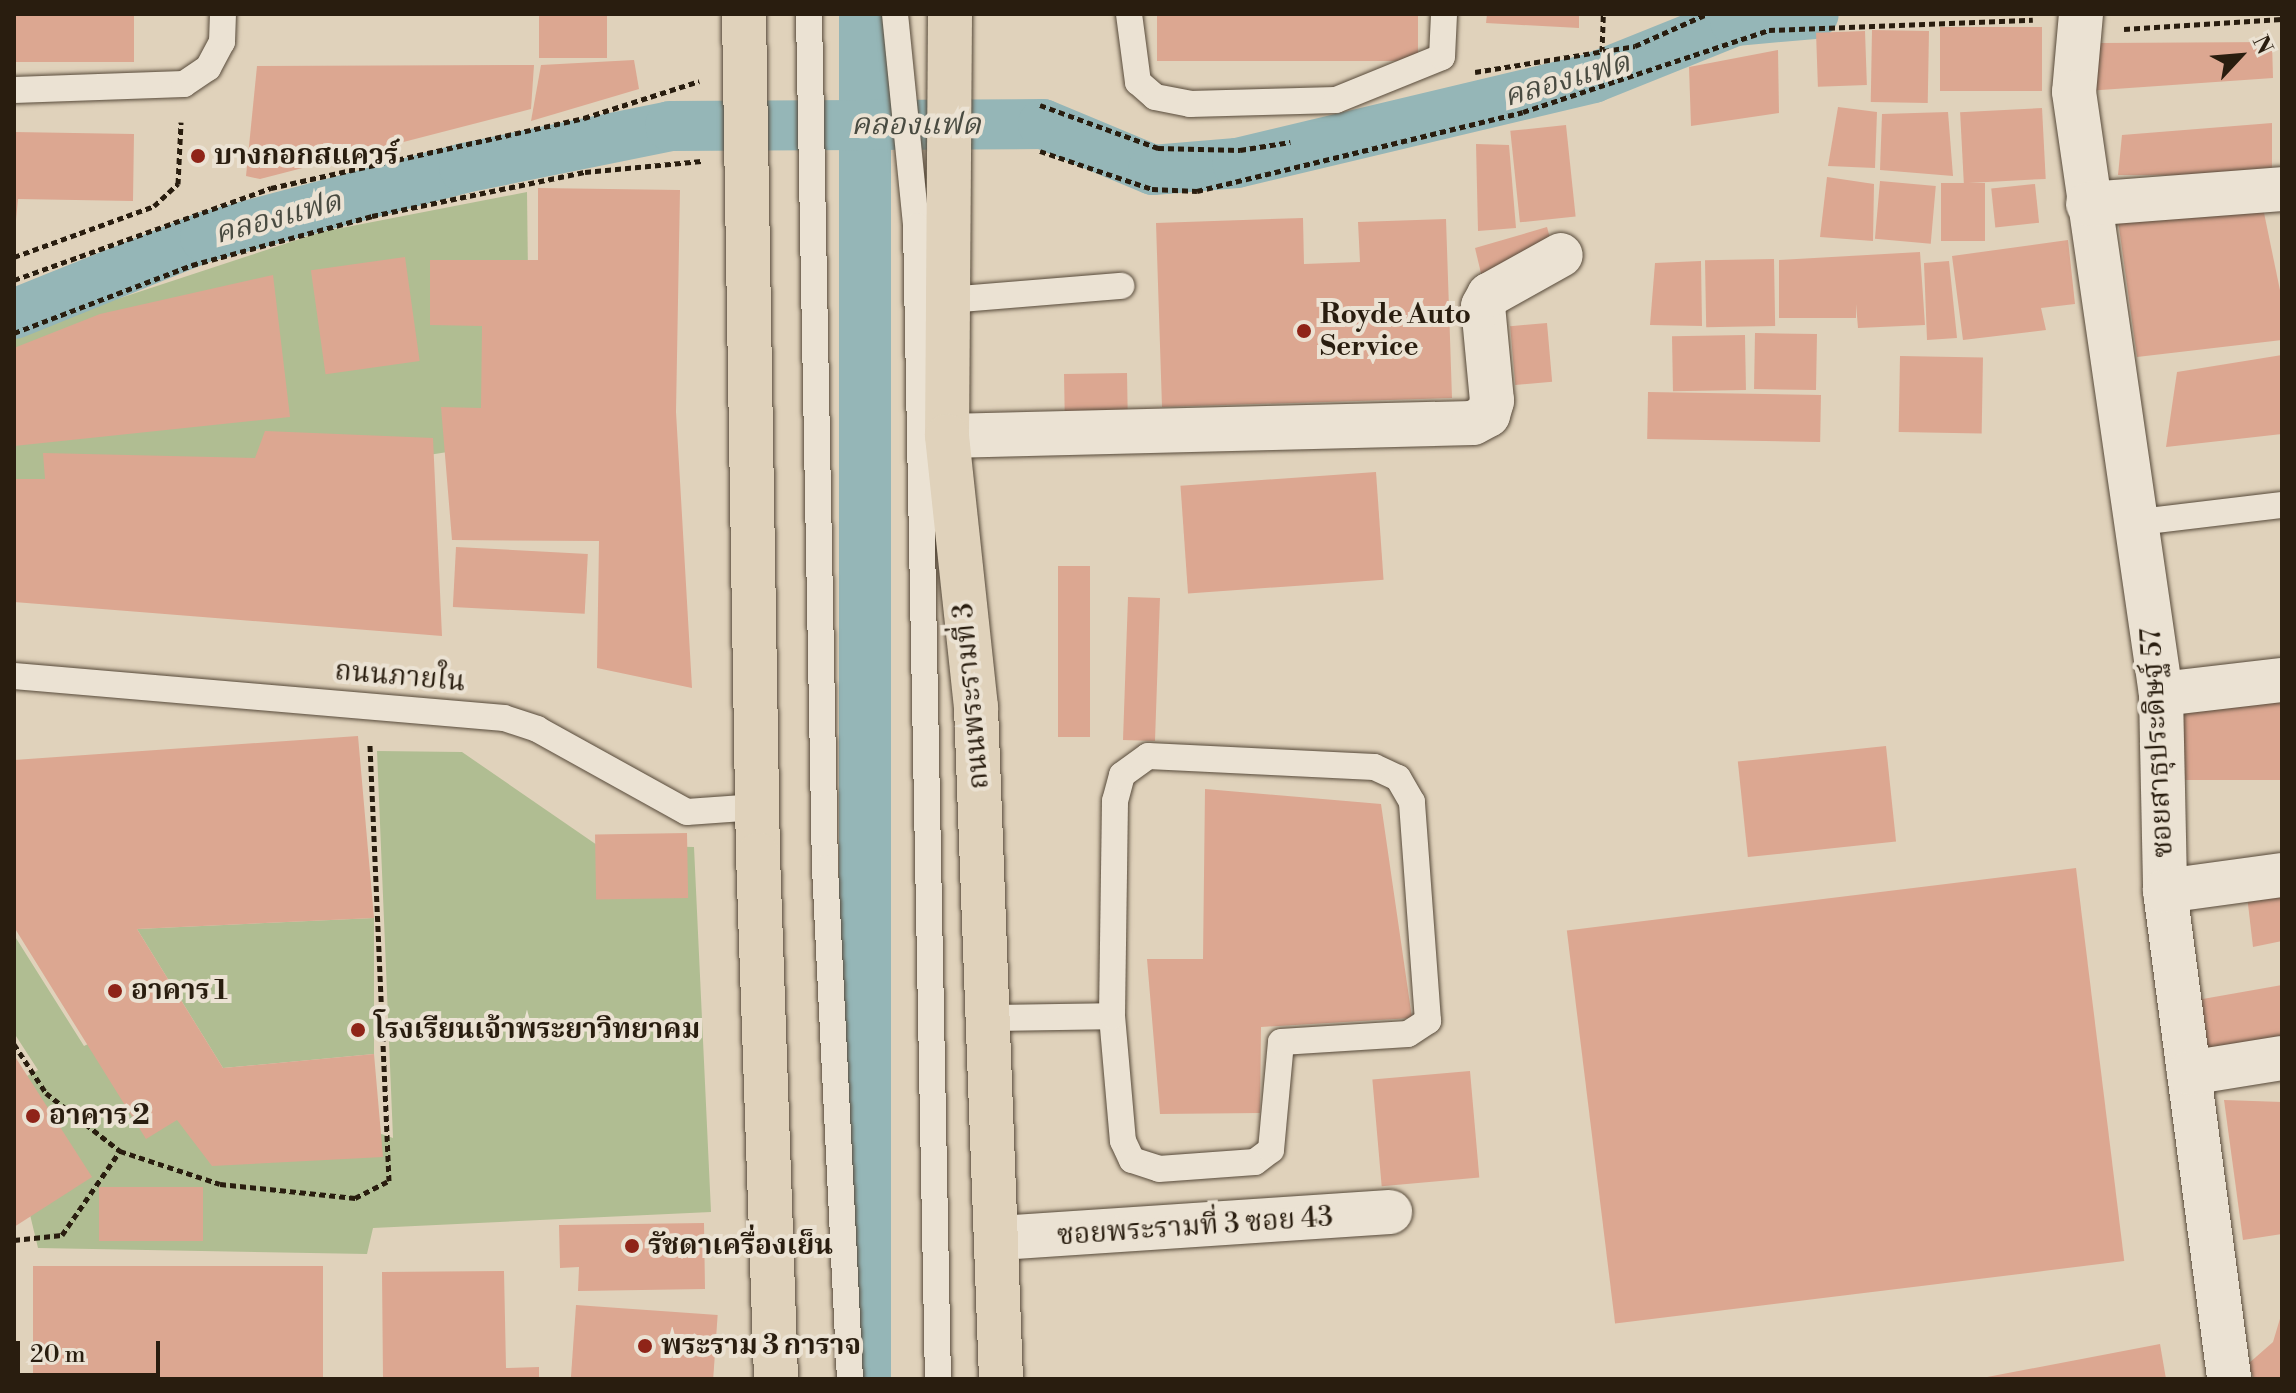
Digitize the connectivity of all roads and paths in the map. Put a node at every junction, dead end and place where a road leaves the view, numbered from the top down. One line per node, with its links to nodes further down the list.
1 (223, 14): 13 (lane)
2 (744, 14): 12 (main road)
3 (950, 14): 23 (main road, ถนนพระรามที่ 3)
4 (1129, 14): 5 (lane)
5 (1444, 14)
6 (1603, 14): 11 (path)
7 (809, 17): 45 (lane)
8 (895, 17): 46 (lane)
9 (2282, 19): 10 (path)
10 (2080, 22): 15 (path); 18 (street, ซอยสาธุประดิษฐ์ 57)
11 (1602, 52)
12 (725, 74): 21 (path); 32 (main road)
13 (184, 84): 14 (lane); 20 (path)
14 (14, 90)
15 (1040, 151)
16 (705, 161): 24 (path)
17 (2282, 189): 18 (street)
18 (2088, 204): 27 (street, ซอยสาธุประดิษฐ์ 57)
19 (1561, 255): 25 (street)
20 (14, 257)
21 (14, 280)
22 (1121, 286): 23 (lane)
23 (949, 300): 25 (main road, ถนนพระรามที่ 3)
24 (14, 333)
25 (947, 436): 36 (main road, ถนนพระรามที่ 3)
26 (2282, 505): 27 (lane)
27 (2139, 522): 30 (street, ซอยสาธุประดิษฐ์ 57)
28 (14, 676): 32 (lane, ถนนภายใน)
29 (2282, 680): 30 (street)
30 (2161, 694): 34 (street, ซอยสาธุประดิษฐ์ 57)
31 (370, 745): 40 (path)
32 (757, 807): 44 (main road)
33 (2282, 875): 34 (street)
34 (2165, 891): 39 (street, ซอยสาธุประดิษฐ์ 57)
35 (1112, 1016): 35 (lane); 36 (lane)
36 (990, 1018): 42 (main road, ถนนพระรามที่ 3)
37 (14, 1044): 40 (path)
38 (2282, 1058): 39 (street)
39 (2189, 1073): 48 (street, ซอยสาธุประดิษฐ์ 57)
40 (120, 1151): 43 (path)
41 (1390, 1212): 42 (street, ซอยพระรามที่ 3 ซอย 43)
42 (999, 1238): 47 (main road, ถนนพระรามที่ 3)
43 (14, 1240)
44 (776, 1379)
45 (850, 1379)
46 (938, 1379)
47 (1001, 1379)
48 (2229, 1379)

